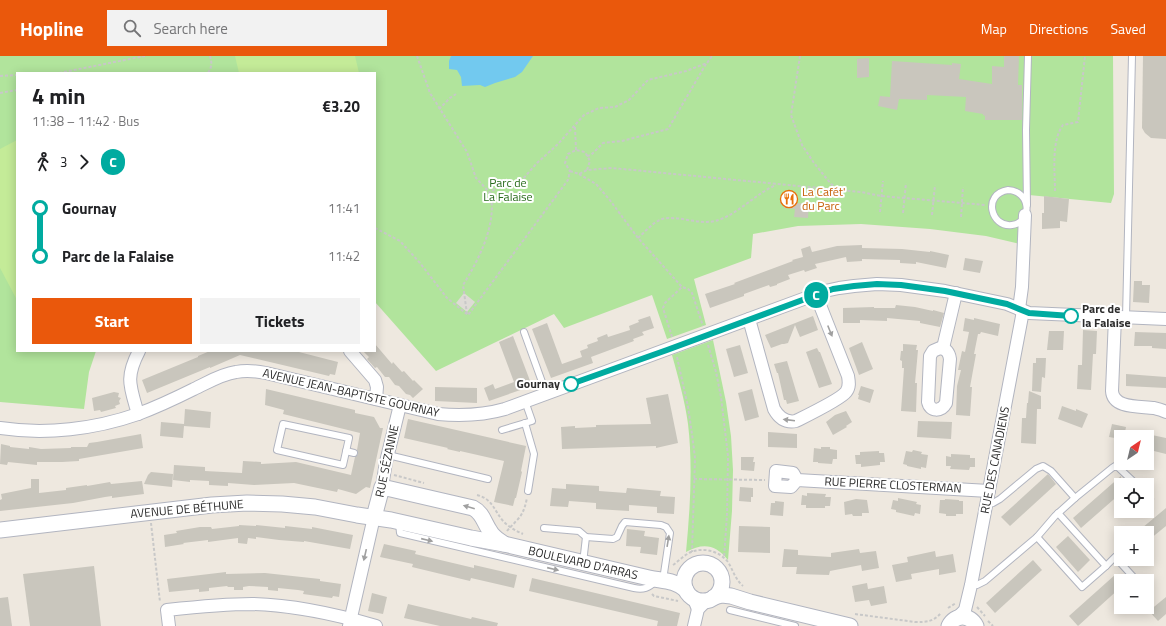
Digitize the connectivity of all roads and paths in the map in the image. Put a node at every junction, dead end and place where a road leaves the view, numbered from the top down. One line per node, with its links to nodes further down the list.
1 (145, 56): 10 (path)
2 (210, 56): 11 (path)
3 (416, 56): 17 (path)
4 (712, 56): 9 (path)
5 (800, 56): 29 (path)
6 (1028, 56): 37 (lane)
7 (1085, 56): 30 (path)
8 (1132, 56): 49 (lane)
9 (707, 63): 18 (path); 20 (path)
10 (64, 72)
11 (208, 72)
12 (16, 75): 13 (path)
13 (0, 76)
14 (16, 90): 15 (path)
15 (0, 93)
16 (456, 94): 17 (path)
17 (440, 109): 31 (path)
18 (575, 126): 19 (path); 31 (path)
19 (576, 150): 20 (path); 22 (path)
20 (587, 156): 21 (path)
21 (587, 170): 23 (path); 26 (path)
22 (570, 171): 23 (path); 48 (path)
23 (579, 174): 43 (path)
24 (883, 181): 32 (path)
25 (906, 183): 33 (path)
26 (777, 184): 29 (path); 43 (path)
27 (935, 185): 34 (path)
28 (963, 187): 35 (path)
29 (839, 190): 32 (path)
30 (1055, 191)
31 (490, 193): 48 (path)
32 (881, 196): 33 (path); 38 (path)
33 (904, 198): 34 (path); 39 (path)
34 (934, 200): 35 (path); 40 (path)
35 (962, 203): 36 (path); 41 (path)
36 (992, 206): 37 (lane); 37 (lane)
37 (1026, 210): 47 (street, RUE DES CANADIENS)
38 (880, 212)
39 (903, 213)
40 (932, 216)
41 (960, 217)
42 (376, 229): 48 (path)
43 (638, 238): 44 (path)
44 (682, 287): 53 (path); 54 (path)
45 (956, 293): 46 (street, AVENUE JEAN-BAPTISTE GOURNAY); 47 (street, AVENUE JEAN-BAPTISTE GOURNAY); 55 (street)
46 (816, 295): 50 (street, AVENUE JEAN-BAPTISTE GOURNAY); 50 (street, one-way to 50)
47 (1021, 310): 49 (street, AVENUE JEAN-BAPTISTE GOURNAY); 77 (street, RUE DES CANADIENS)
48 (468, 315)
49 (1121, 318): 51 (street, AVENUE JEAN-BAPTISTE GOURNAY); 62 (street)
50 (750, 319): 53 (street, AVENUE JEAN-BAPTISTE GOURNAY)
51 (1166, 319)
52 (524, 332): 58 (lane)
53 (706, 335): 54 (street, AVENUE JEAN-BAPTISTE GOURNAY); 73 (path)
54 (675, 347): 58 (street, AVENUE JEAN-BAPTISTE GOURNAY); 72 (path)
55 (943, 348)
56 (139, 352): 63 (street)
57 (351, 352): 59 (street)
58 (546, 393): 60 (street, AVENUE JEAN-BAPTISTE GOURNAY)
59 (376, 399): 61 (street, AVENUE JEAN-BAPTISTE GOURNAY); 63 (street, AVENUE JEAN-BAPTISTE GOURNAY)
60 (525, 401): 61 (street, AVENUE JEAN-BAPTISTE GOURNAY); 64 (lane)
61 (400, 405): 69 (street, RUE SÉZANNE)
62 (1166, 412)
63 (138, 414): 65 (street, AVENUE JEAN-BAPTISTE GOURNAY)
64 (525, 423): 66 (lane); 76 (lane)
65 (0, 428)
66 (502, 430)
67 (346, 451): 67 (lane); 68 (lane)
68 (354, 453)
69 (385, 459): 71 (lane); 75 (street, RUE SÉZANNE)
70 (1130, 478): 78 (lane)
71 (488, 479)
72 (694, 479): 73 (path); 91 (path)
73 (728, 480): 74 (path); 92 (path)
74 (775, 480): 77 (street, RUE PIERRE CLOSTERMAN)
75 (382, 487): 82 (street, RUE SÉZANNE); 83 (street, one-way to 75)
76 (528, 491): 90 (path)
77 (989, 491): 79 (street, RUE DES CANADIENS)
78 (1075, 498): 79 (lane); 81 (lane)
79 (986, 505): 99 (street, RUE DES CANADIENS)
80 (150, 512): 82 (street, AVENUE DE BÉTHUNE); 86 (street, AVENUE DE BÉTHUNE); 103 (path)
81 (1058, 513): 88 (lane); 94 (lane)
82 (374, 517): 84 (street, AVENUE DE BÉTHUNE); 106 (street, one-way to 106)
83 (483, 519): 89 (street); 90 (street)
84 (399, 522): 89 (street, AVENUE DE BÉTHUNE); 100 (lane, one-way to 100)
85 (544, 528): 87 (lane)
86 (0, 530)
87 (586, 537): 93 (lane); 98 (lane, one-way to 87)
88 (1037, 537): 94 (lane); 99 (lane)
89 (472, 538): 90 (street, BOULEVARD D'ARRAS)
90 (504, 544): 93 (street, BOULEVARD D'ARRAS)
91 (692, 552)
92 (724, 558)
93 (583, 563): 98 (street, BOULEVARD D'ARRAS)
94 (1106, 566): 97 (lane)
95 (690, 568): 96 (street); 98 (street); 101 (street)
96 (720, 573): 101 (street); 102 (street, BOULEVARD D'ARRAS)
97 (1131, 574)
98 (660, 580): 100 (lane); 101 (street, BOULEVARD D'ARRAS)
99 (971, 585): 105 (street, RUE DES CANADIENS)
100 (644, 589): 101 (path)
101 (696, 599): 102 (street, BOULEVARD D'ARRAS); 110 (street)
102 (750, 602): 112 (street, BOULEVARD D'ARRAS)
103 (167, 610): 106 (street); 108 (street)
104 (730, 610): 111 (lane)
105 (963, 621)
106 (350, 622): 109 (street)
107 (925, 622): 113 (path)
108 (169, 626)
109 (376, 626)
110 (694, 626)
111 (795, 626)
112 (850, 626)
113 (926, 626)

